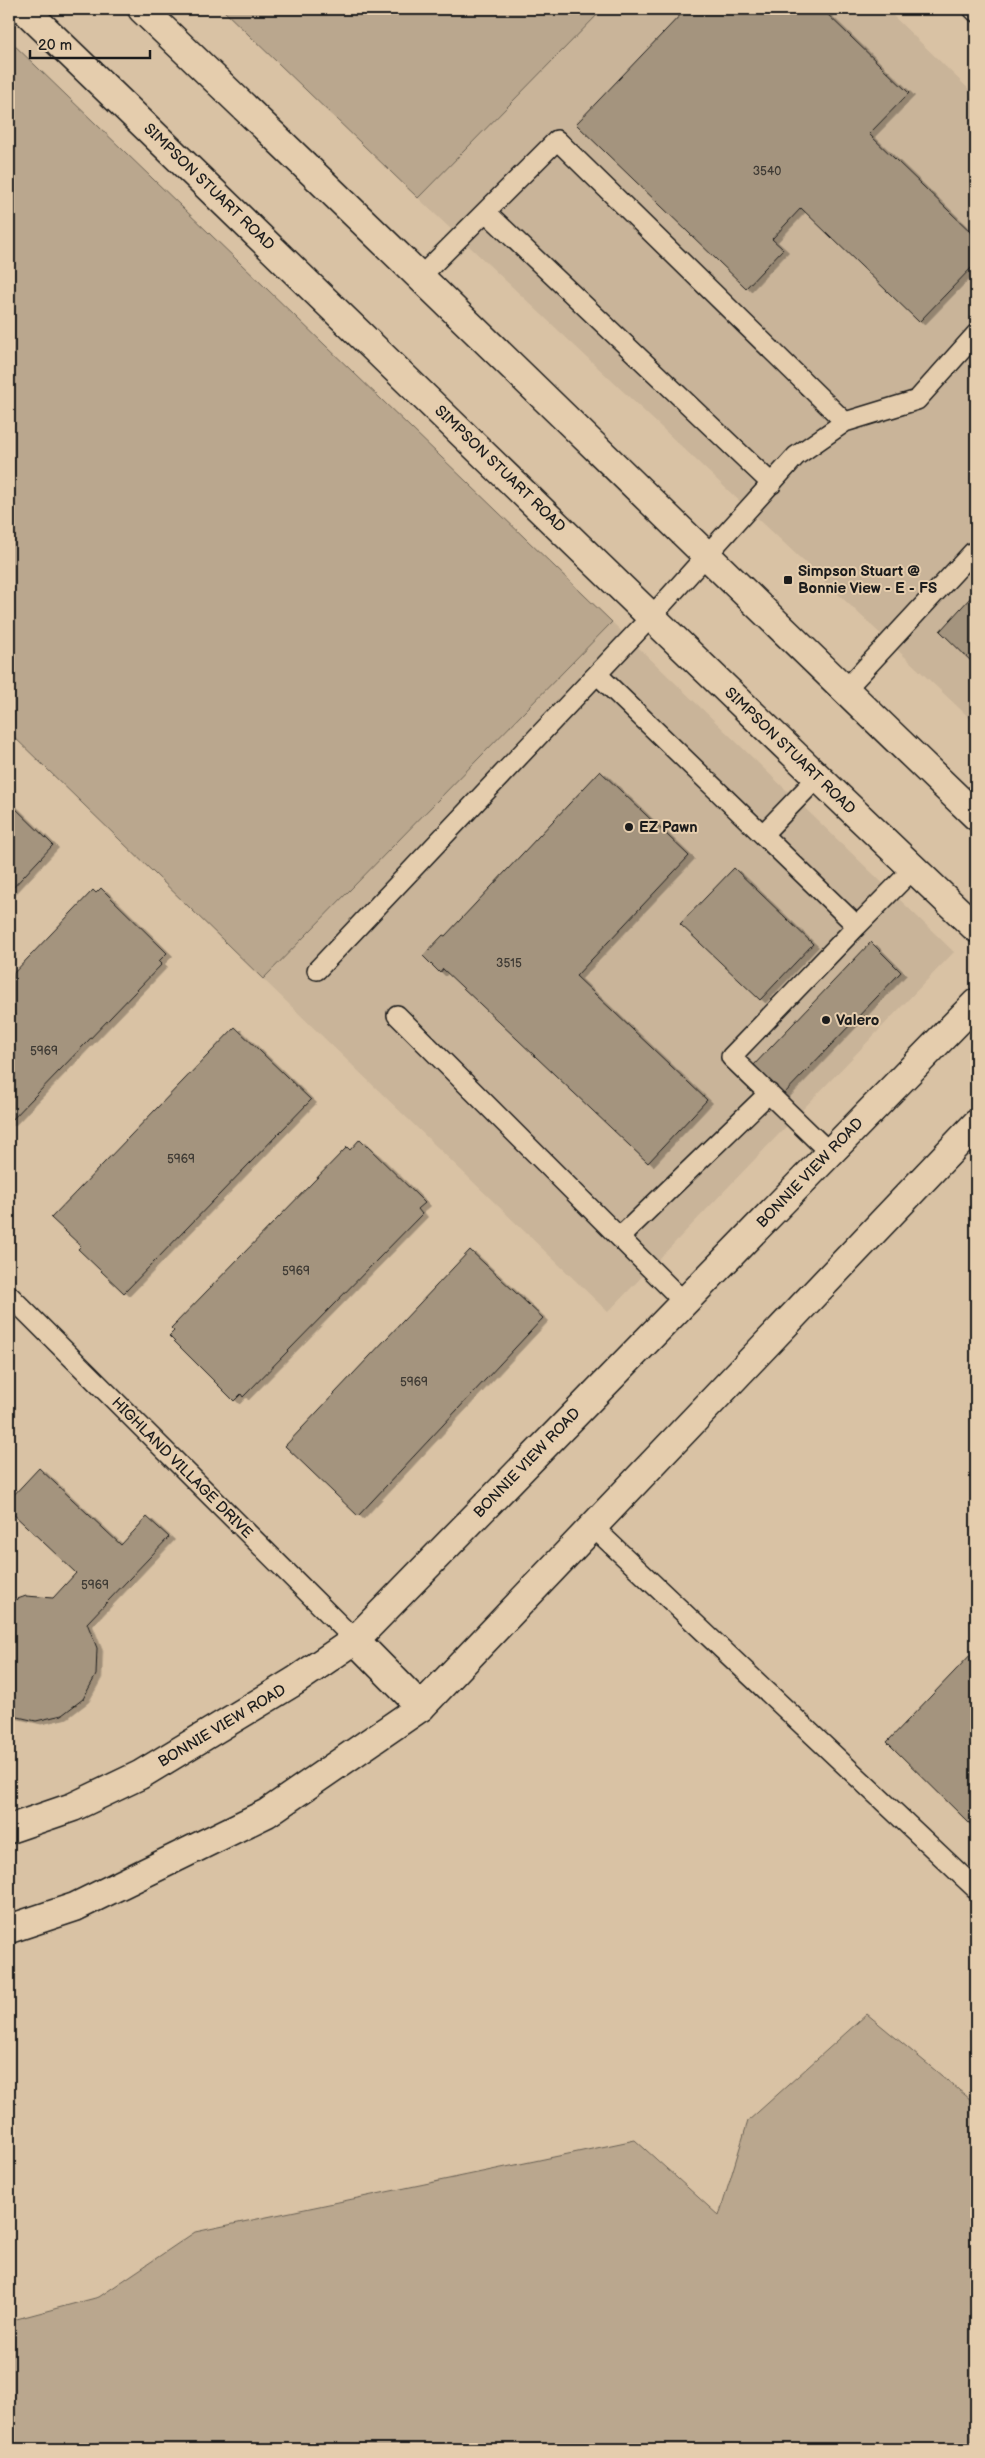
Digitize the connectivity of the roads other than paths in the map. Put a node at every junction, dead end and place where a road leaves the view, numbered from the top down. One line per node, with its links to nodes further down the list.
1 (24, 9): 12 (main road, SIMPSON STUART ROAD)
2 (142, 9): 6 (main road)
3 (973, 9): 4 (lane)
4 (976, 12)
5 (486, 212): 6 (lane); 8 (lane); 9 (lane)
6 (421, 276): 11 (main road)
7 (976, 334): 8 (lane)
8 (845, 422): 9 (lane)
9 (772, 484): 11 (lane)
10 (976, 555): 14 (lane)
11 (707, 557): 12 (lane); 14 (main road)
12 (650, 618): 13 (lane); 15 (main road, SIMPSON STUART ROAD)
13 (597, 674): 17 (lane); 21 (lane)
14 (845, 690): 16 (main road)
15 (818, 777): 17 (lane); 18 (main road, SIMPSON STUART ROAD)
16 (976, 816)
17 (763, 834): 19 (lane)
18 (914, 868): 19 (lane); 20 (main road, SIMPSON STUART ROAD)
19 (857, 926): 24 (lane)
20 (976, 928)
21 (317, 970)
22 (976, 1003): 26 (main road, BONNIE VIEW ROAD)
23 (397, 1015): 27 (lane)
24 (769, 1093): 26 (lane); 27 (lane)
25 (976, 1124): 30 (main road)
26 (830, 1153): 29 (main road, BONNIE VIEW ROAD)
27 (620, 1237): 29 (lane)
28 (9, 1295): 31 (lane, HIGHLAND VILLAGE DRIVE)
29 (684, 1302): 31 (main road, BONNIE VIEW ROAD)
30 (593, 1527): 32 (main road); 34 (lane)
31 (355, 1640): 32 (main road); 33 (main road, BONNIE VIEW ROAD)
32 (420, 1707): 35 (main road)
33 (9, 1829)
34 (976, 1889)
35 (9, 1929)

